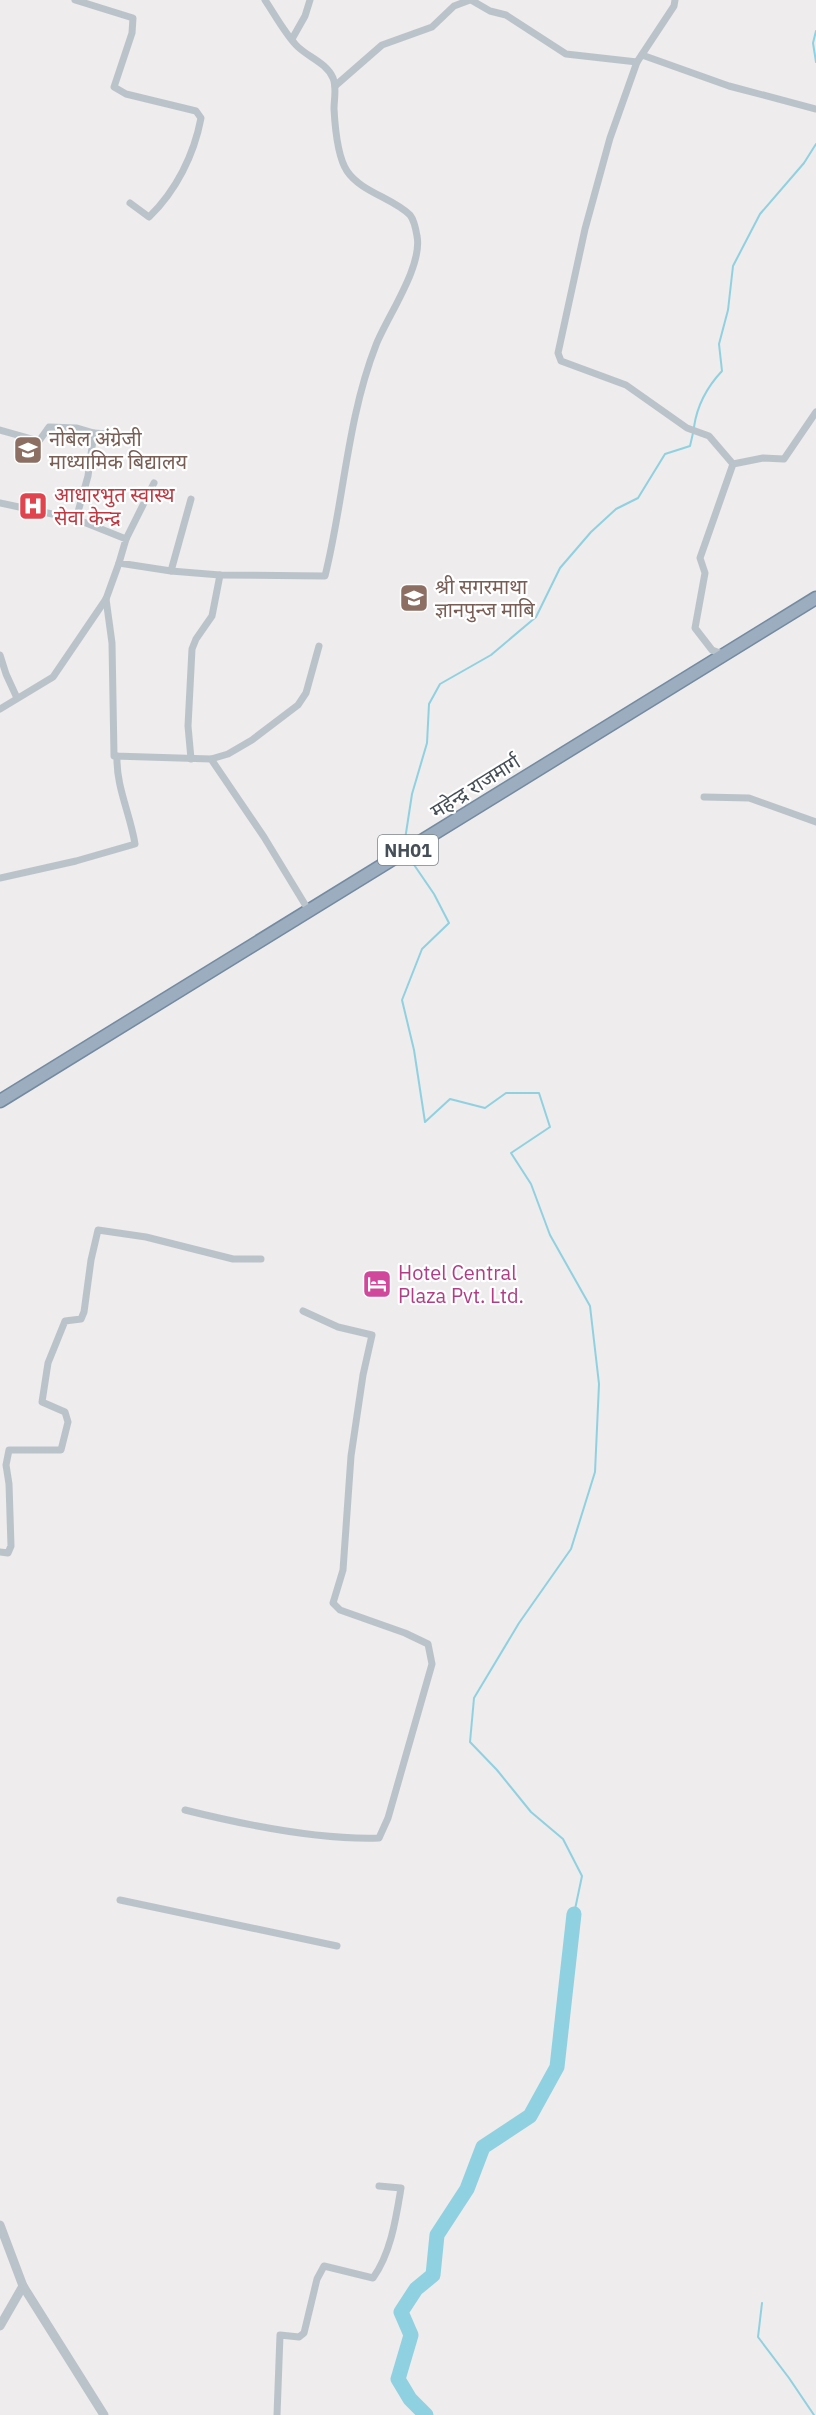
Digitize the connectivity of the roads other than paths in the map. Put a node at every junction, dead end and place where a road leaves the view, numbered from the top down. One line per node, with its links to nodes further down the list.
1 (75, 0): 11 (street)
2 (266, 0): 6 (street)
3 (310, 0): 6 (street)
4 (470, 0): 8 (street); 9 (street)
5 (675, 0): 7 (street)
6 (292, 39): 9 (street)
7 (642, 55): 8 (street); 10 (street)
8 (637, 62): 16 (street)
9 (335, 86): 24 (street)
10 (816, 109)
11 (130, 203)
12 (816, 412): 16 (street)
13 (0, 430): 14 (street)
14 (94, 433): 15 (street); 20 (street)
15 (134, 436)
16 (733, 464): 29 (street)
17 (154, 483): 21 (street)
18 (191, 499): 23 (street)
19 (0, 503): 20 (street)
20 (76, 519): 21 (street)
21 (126, 539): 22 (street)
22 (119, 563): 23 (street); 26 (street)
23 (171, 571): 24 (street)
24 (220, 575): 33 (street)
25 (816, 597): 29 (highway, महेन्द्र राजमार्ग / NH01)
26 (106, 599): 30 (street); 32 (street)
27 (319, 646): 34 (street)
28 (0, 655): 30 (street)
29 (725, 655): 38 (highway, महेन्द्र राजमार्ग / NH01)
30 (17, 698): 31 (street)
31 (0, 709)
32 (117, 756): 33 (street); 37 (street)
33 (191, 759): 34 (street)
34 (211, 759): 38 (street)
35 (704, 797): 36 (street)
36 (816, 822)
37 (0, 878)
38 (309, 911): 39 (highway, महेन्द्र राजमार्ग / NH01)
39 (0, 1101)
40 (261, 1259): 42 (street)
41 (303, 1311): 43 (street)
42 (0, 1552)
43 (185, 1810)
44 (120, 1900): 45 (street)
45 (337, 1946)
46 (379, 2186): 51 (street)
47 (0, 2225): 48 (street)
48 (23, 2286): 49 (street); 50 (street)
49 (0, 2326)
50 (104, 2415)
51 (277, 2415)

